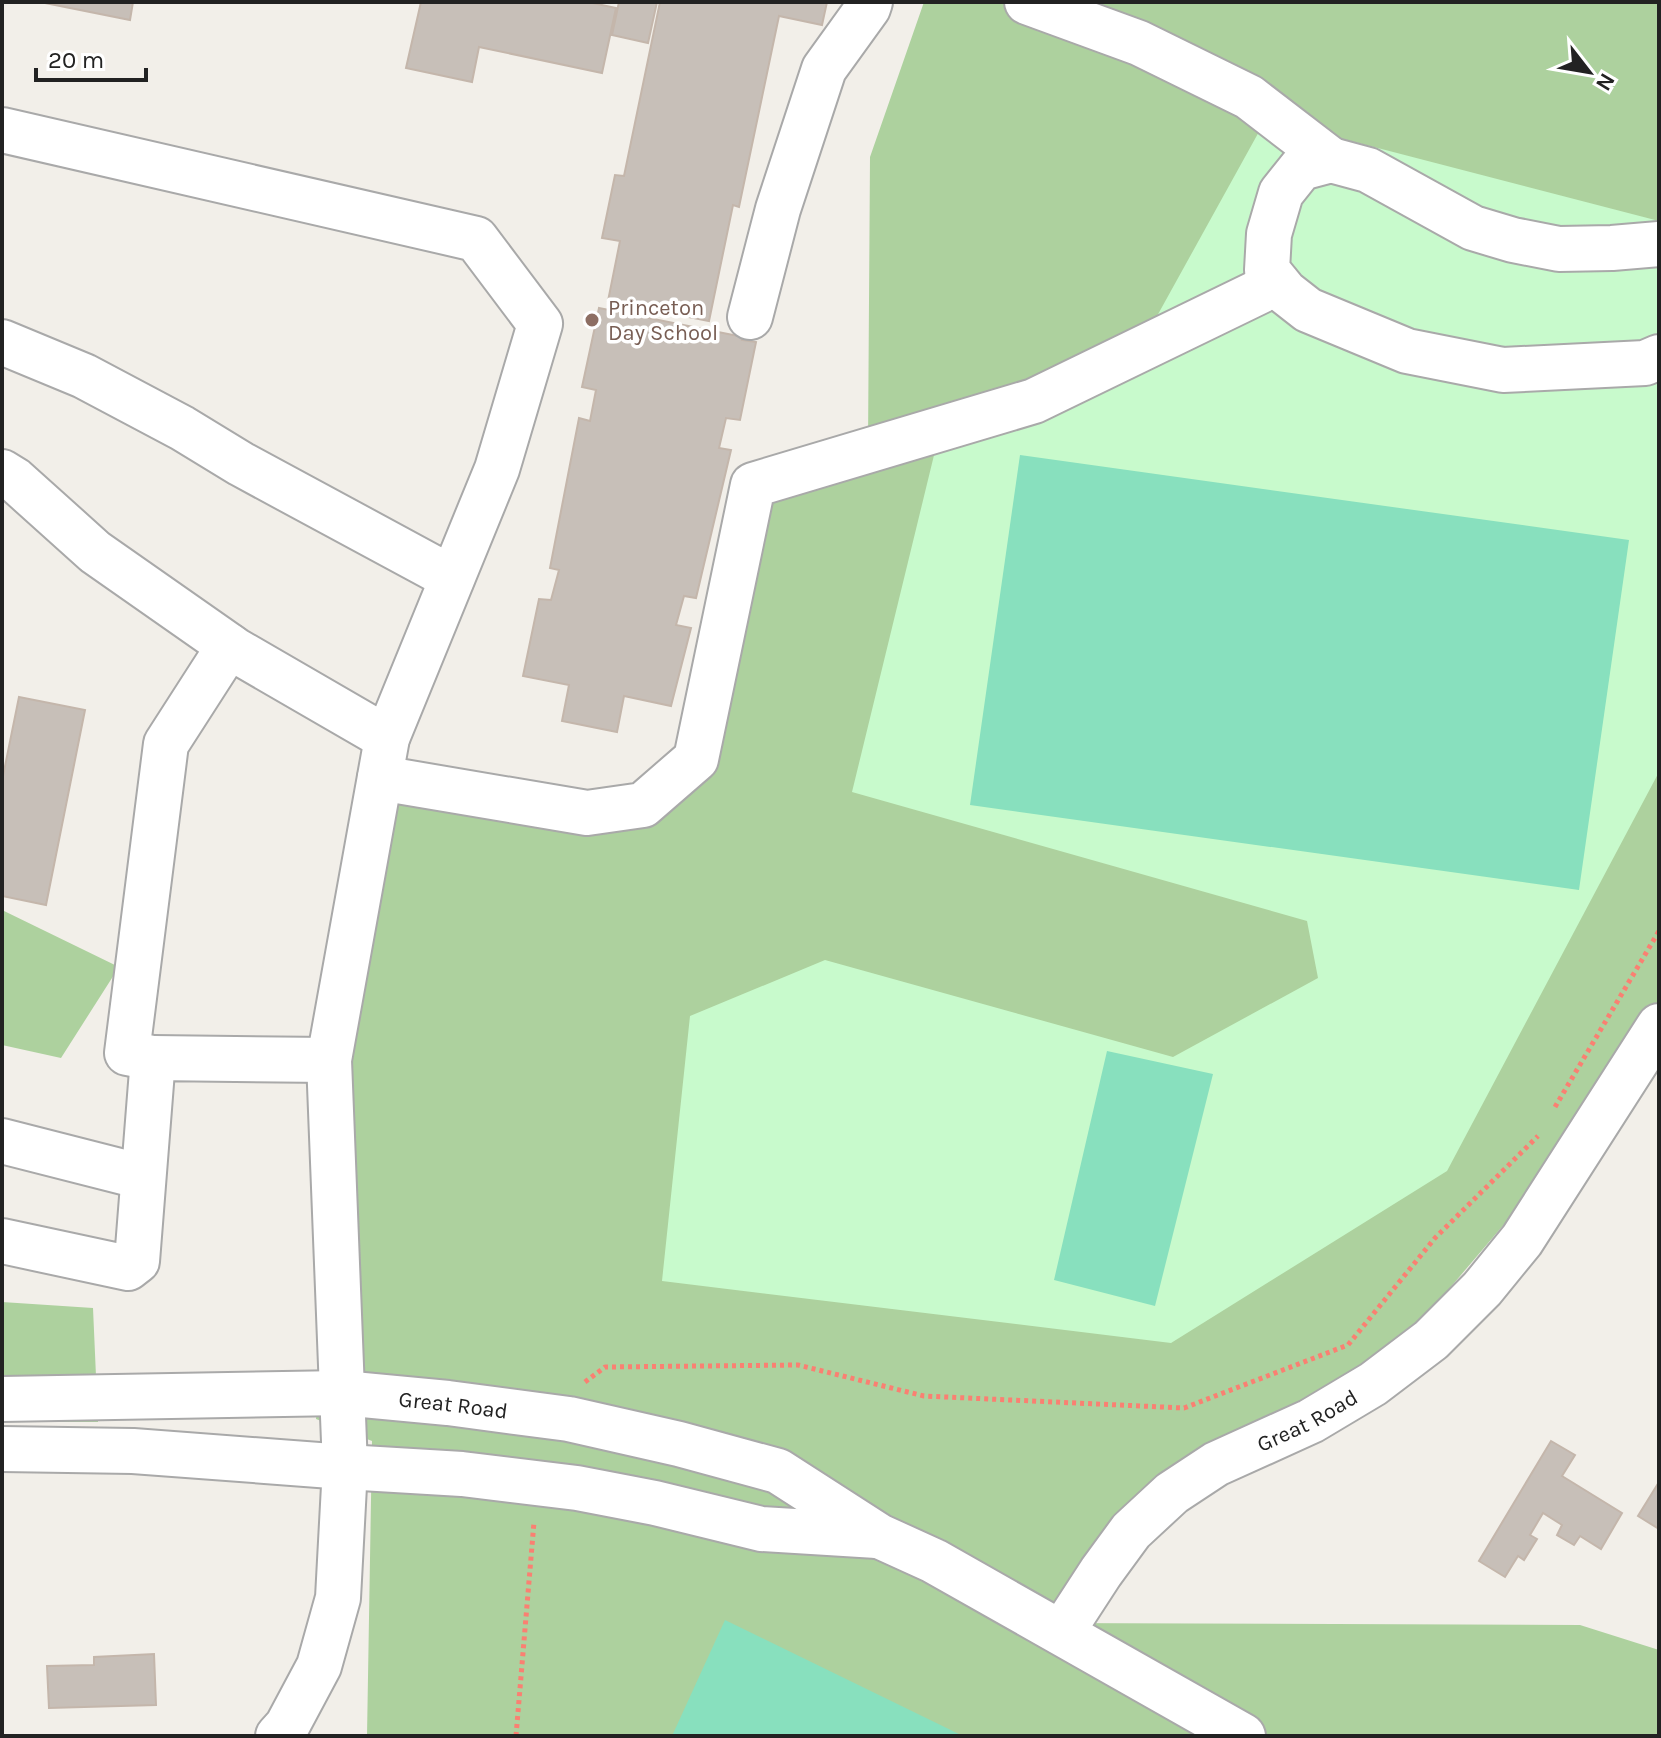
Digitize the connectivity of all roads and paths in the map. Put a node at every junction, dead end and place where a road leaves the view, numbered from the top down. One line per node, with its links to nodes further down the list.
1 (870, 2): 7 (street)
2 (1027, 2): 4 (street)
3 (2, 130): 11 (street)
4 (1331, 160): 5 (street); 6 (street)
5 (1659, 244)
6 (1277, 283): 9 (street); 13 (street)
7 (750, 317)
8 (2, 342): 11 (street)
9 (1659, 357)
10 (2, 472): 12 (street)
11 (452, 578): 13 (street)
12 (229, 646): 13 (street); 16 (street)
13 (384, 758): 17 (street)
14 (1659, 931): 18 (path)
15 (1659, 1026): 30 (street, Great Road)
16 (153, 1058): 17 (street); 21 (street)
17 (329, 1060): 23 (street)
18 (1555, 1108)
19 (1538, 1135): 25 (path)
20 (2, 1141): 21 (street)
21 (143, 1177): 22 (street)
22 (2, 1241)
23 (342, 1393): 24 (street, Great Road); 25 (street, Great Road); 27 (street)
24 (2, 1399)
25 (569, 1419): 29 (street, Great Road)
26 (2, 1449): 27 (street, Great Road)
27 (345, 1467): 28 (street, Great Road); 31 (street)
28 (546, 1483): 29 (street, Great Road); 32 (path)
29 (879, 1536): 30 (street, Great Road)
30 (1062, 1632): 33 (street)
31 (278, 1736)
32 (516, 1736)
33 (1243, 1736)

